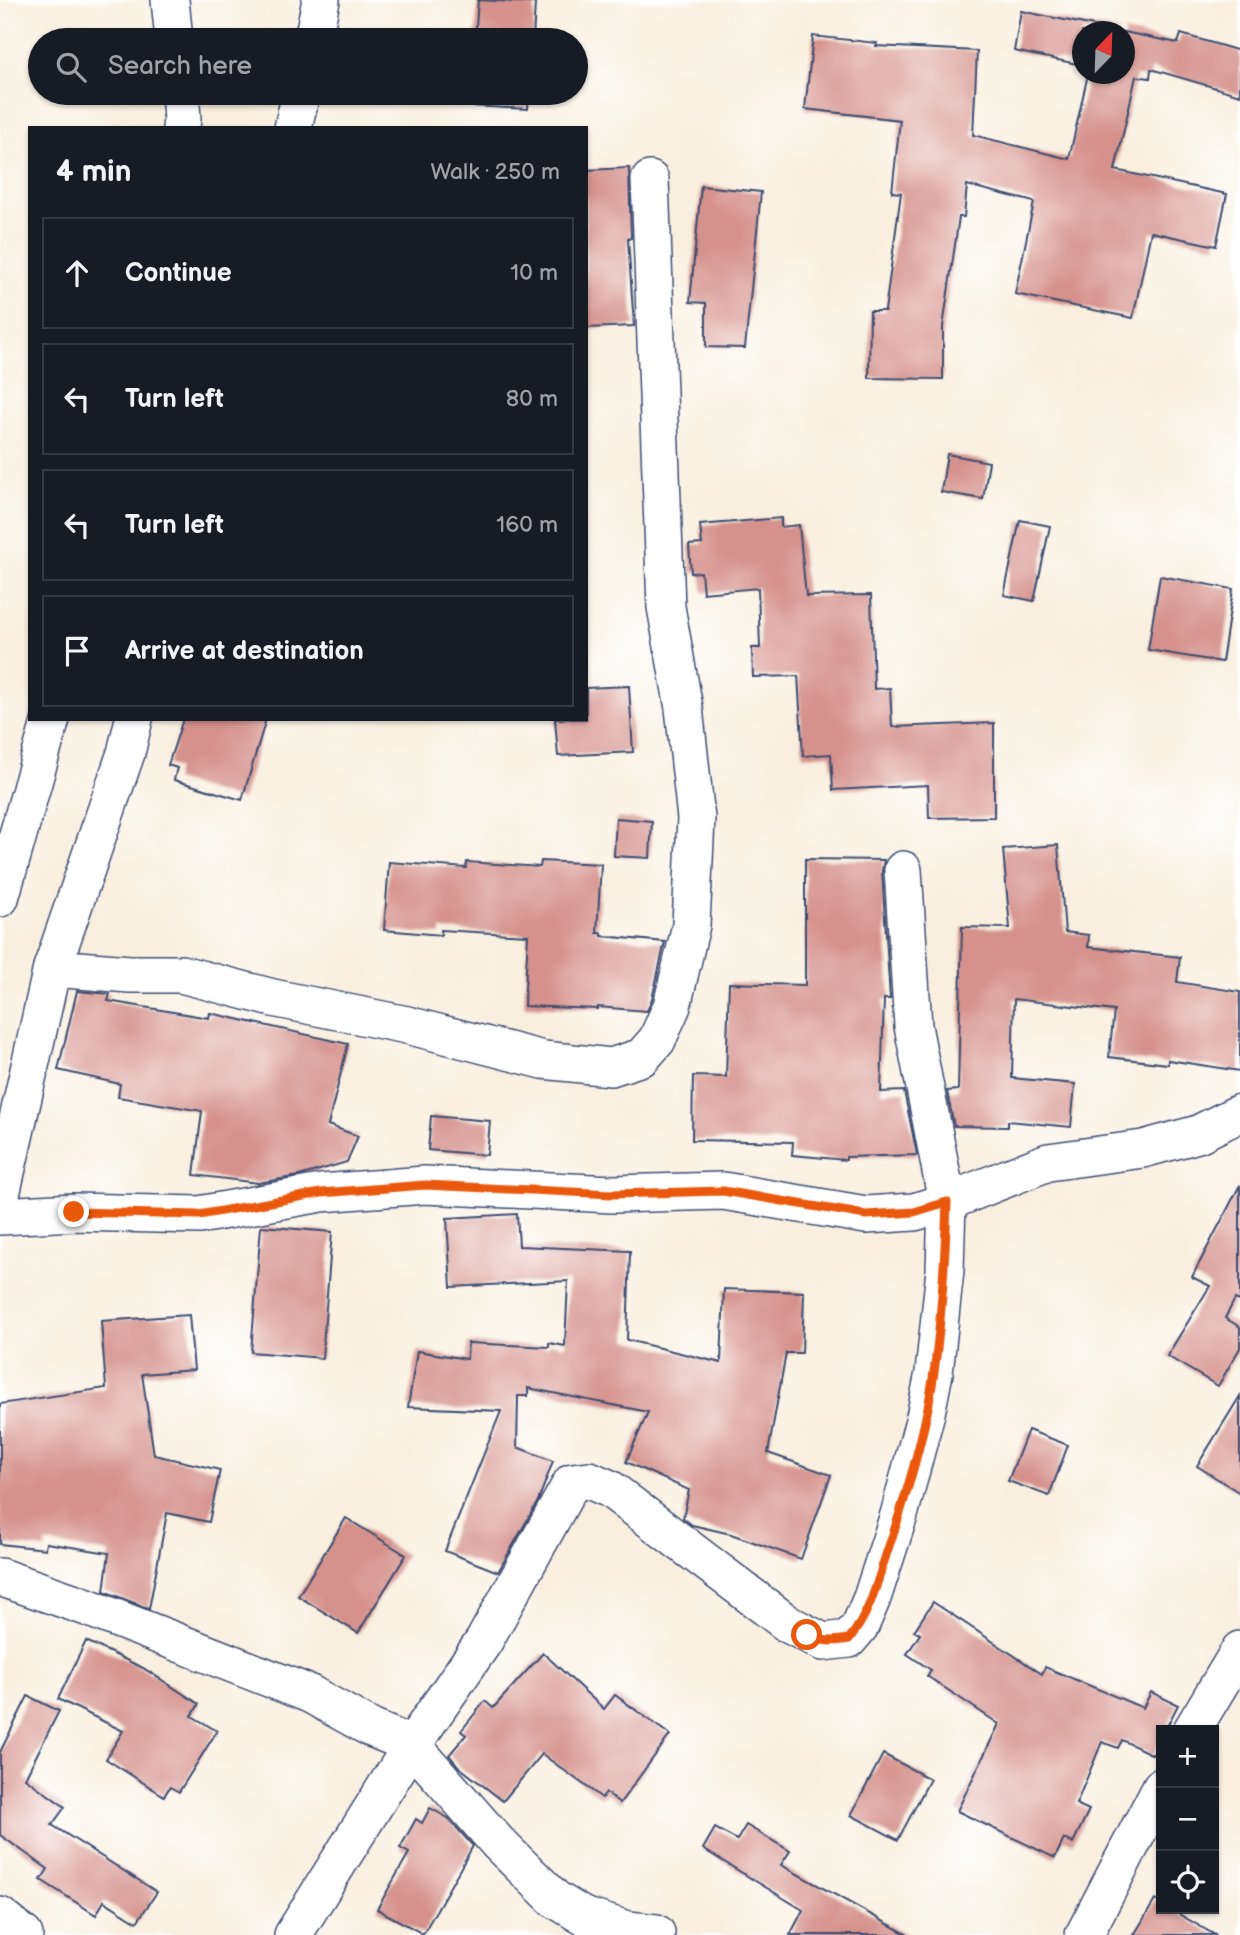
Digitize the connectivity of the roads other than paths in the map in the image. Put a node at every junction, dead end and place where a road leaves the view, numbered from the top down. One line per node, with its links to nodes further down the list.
1 (170, 0): 3 (street)
2 (321, 0): 4 (street)
3 (173, 28)
4 (315, 28)
5 (181, 105): 7 (street)
6 (298, 105): 8 (street)
7 (181, 126)
8 (293, 126)
9 (650, 180): 14 (street)
10 (50, 721): 13 (street)
11 (134, 721): 14 (street)
12 (903, 870): 17 (street)
13 (0, 898)
14 (52, 968): 16 (street)
15 (1240, 1113): 17 (street)
16 (0, 1199)
17 (947, 1202): 18 (street); 22 (street)
18 (0, 1216)
19 (0, 1577): 22 (street)
20 (1240, 1650): 21 (street)
21 (1195, 1725)
22 (412, 1745): 25 (street); 27 (street)
23 (1160, 1788): 28 (street)
24 (0, 1916): 26 (street)
25 (656, 1933)
26 (24, 1935)
27 (293, 1935)
28 (1084, 1935)

